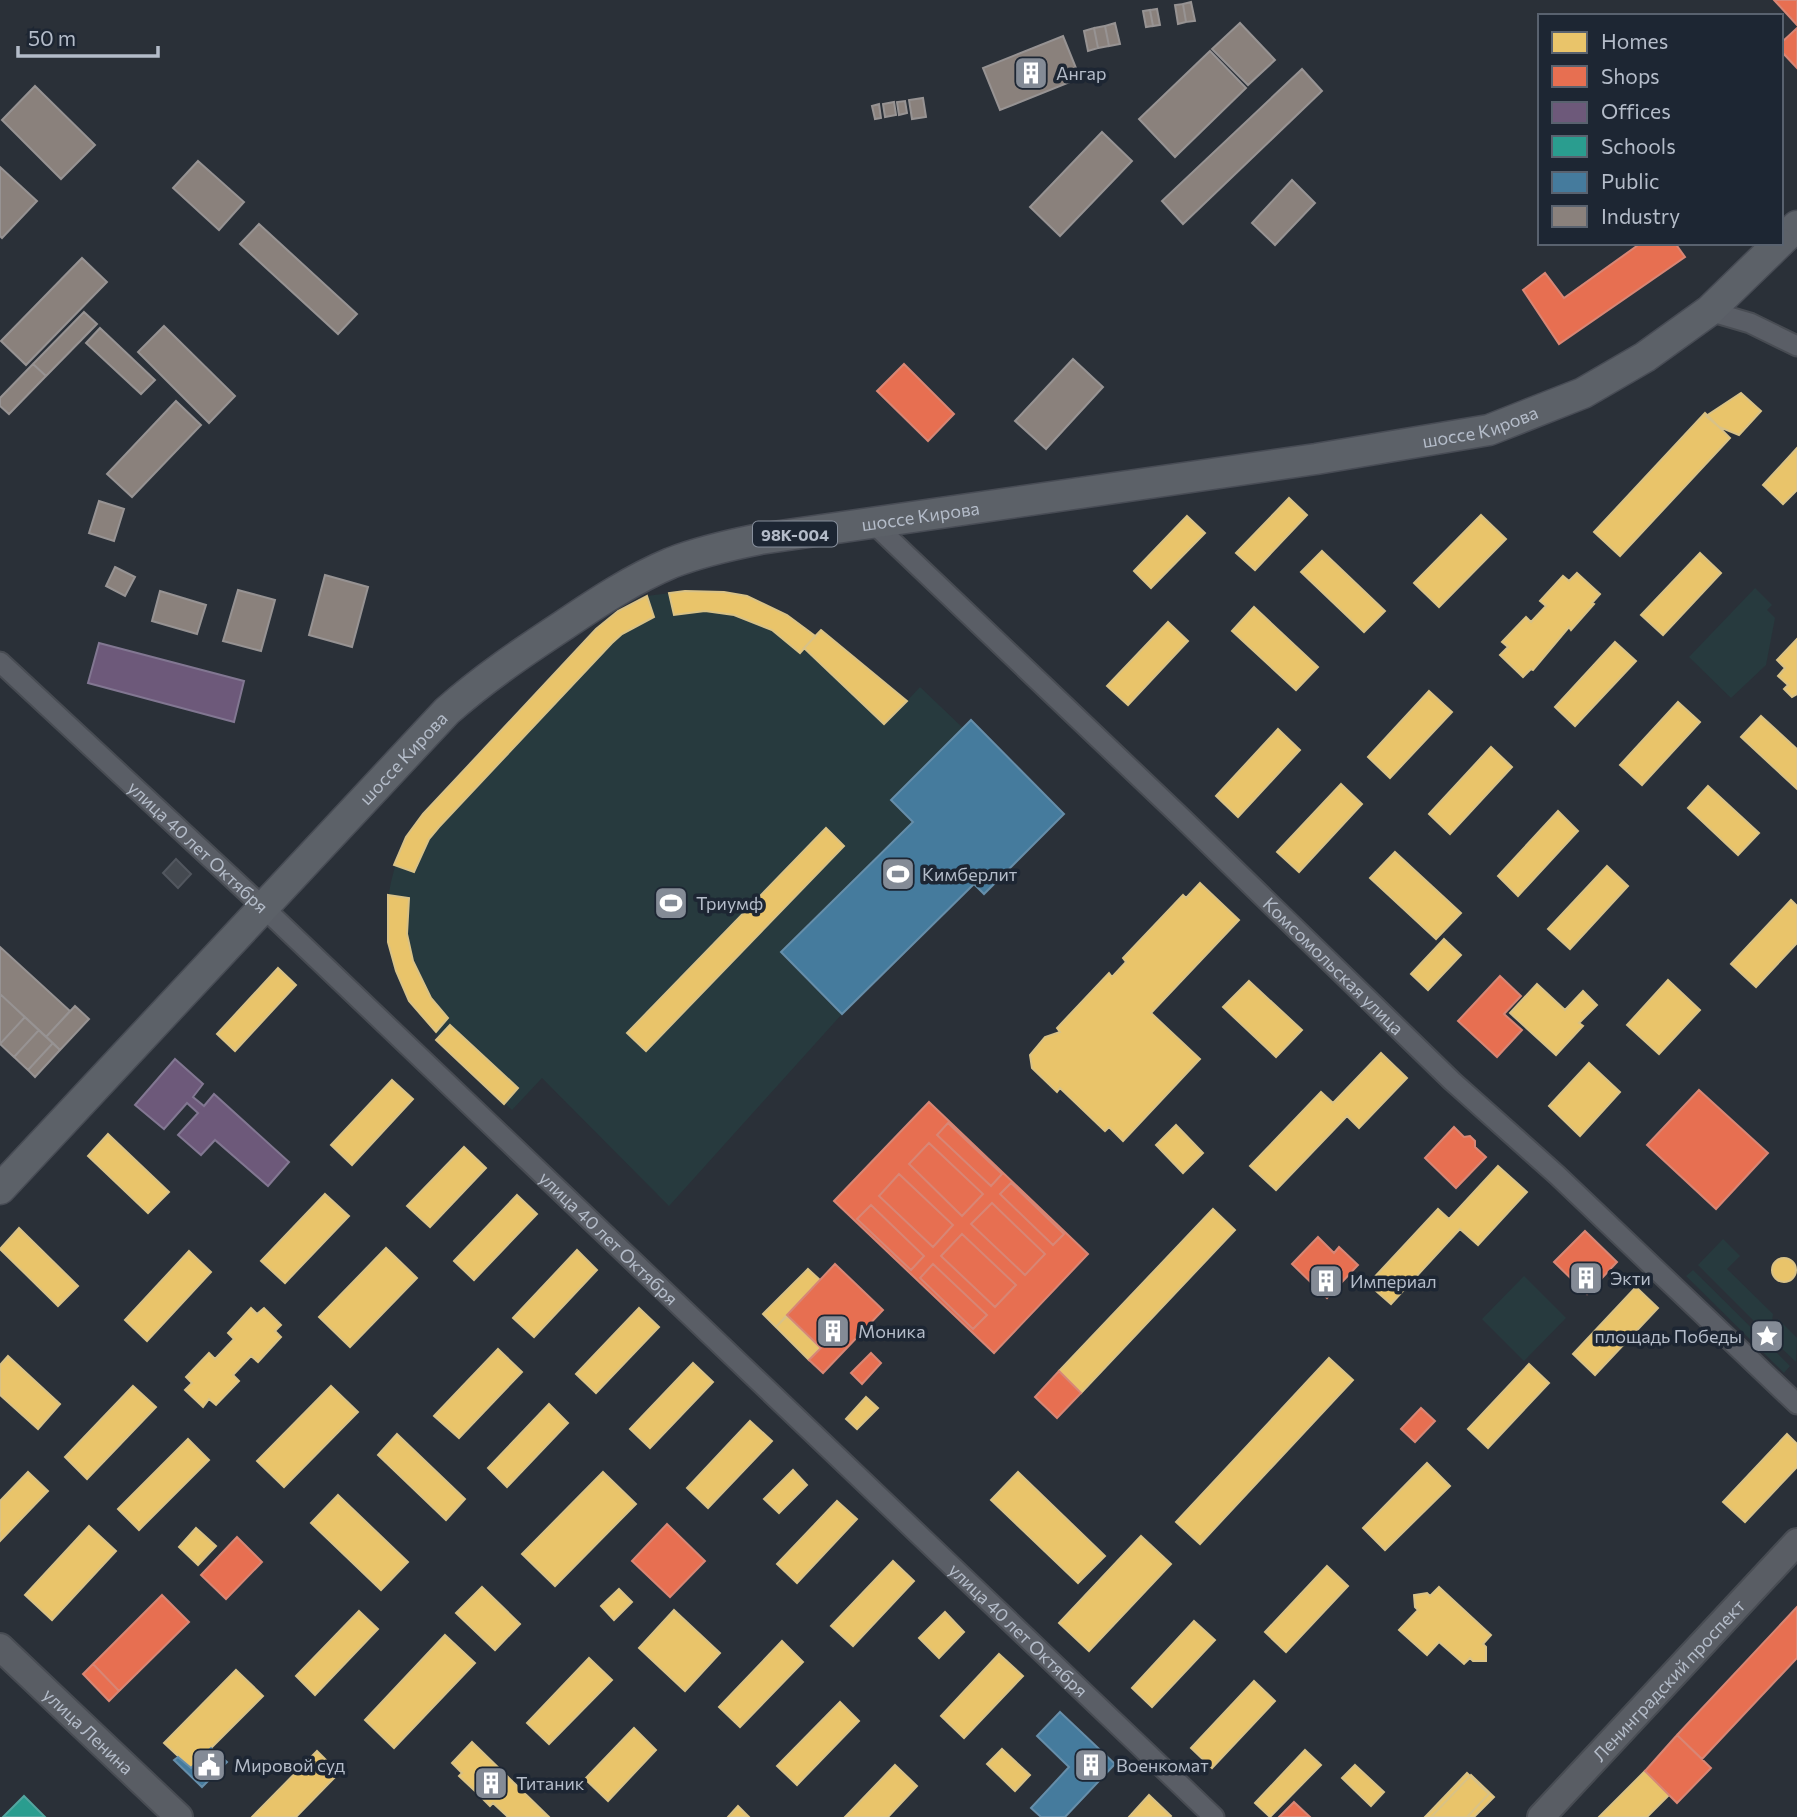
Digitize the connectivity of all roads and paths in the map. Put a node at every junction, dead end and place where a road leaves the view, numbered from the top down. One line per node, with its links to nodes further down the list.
1 (1797, 226): 2 (main road, шоссе Кирова / 98К-004)
2 (1783, 239)
3 (1777, 245): 4 (main road, шоссе Кирова / 98К-004)
4 (1709, 311): 5 (street); 6 (main road, шоссе Кирова / 98К-004)
5 (1797, 346)
6 (873, 523): 8 (main road, шоссе Кирова / 98К-004); 10 (street, Комсомольская улица)
7 (0, 662): 8 (street, улица 40 лет Октября)
8 (264, 908): 9 (main road, шоссе Кирова / 98К-004); 14 (street, улица 40 лет Октября)
9 (0, 1189)
10 (1797, 1404)
11 (1797, 1542): 15 (main road, Ленинградский проспект)
12 (0, 1647): 13 (main road, улица Ленина)
13 (179, 1817)
14 (1214, 1817)
15 (1541, 1817)

